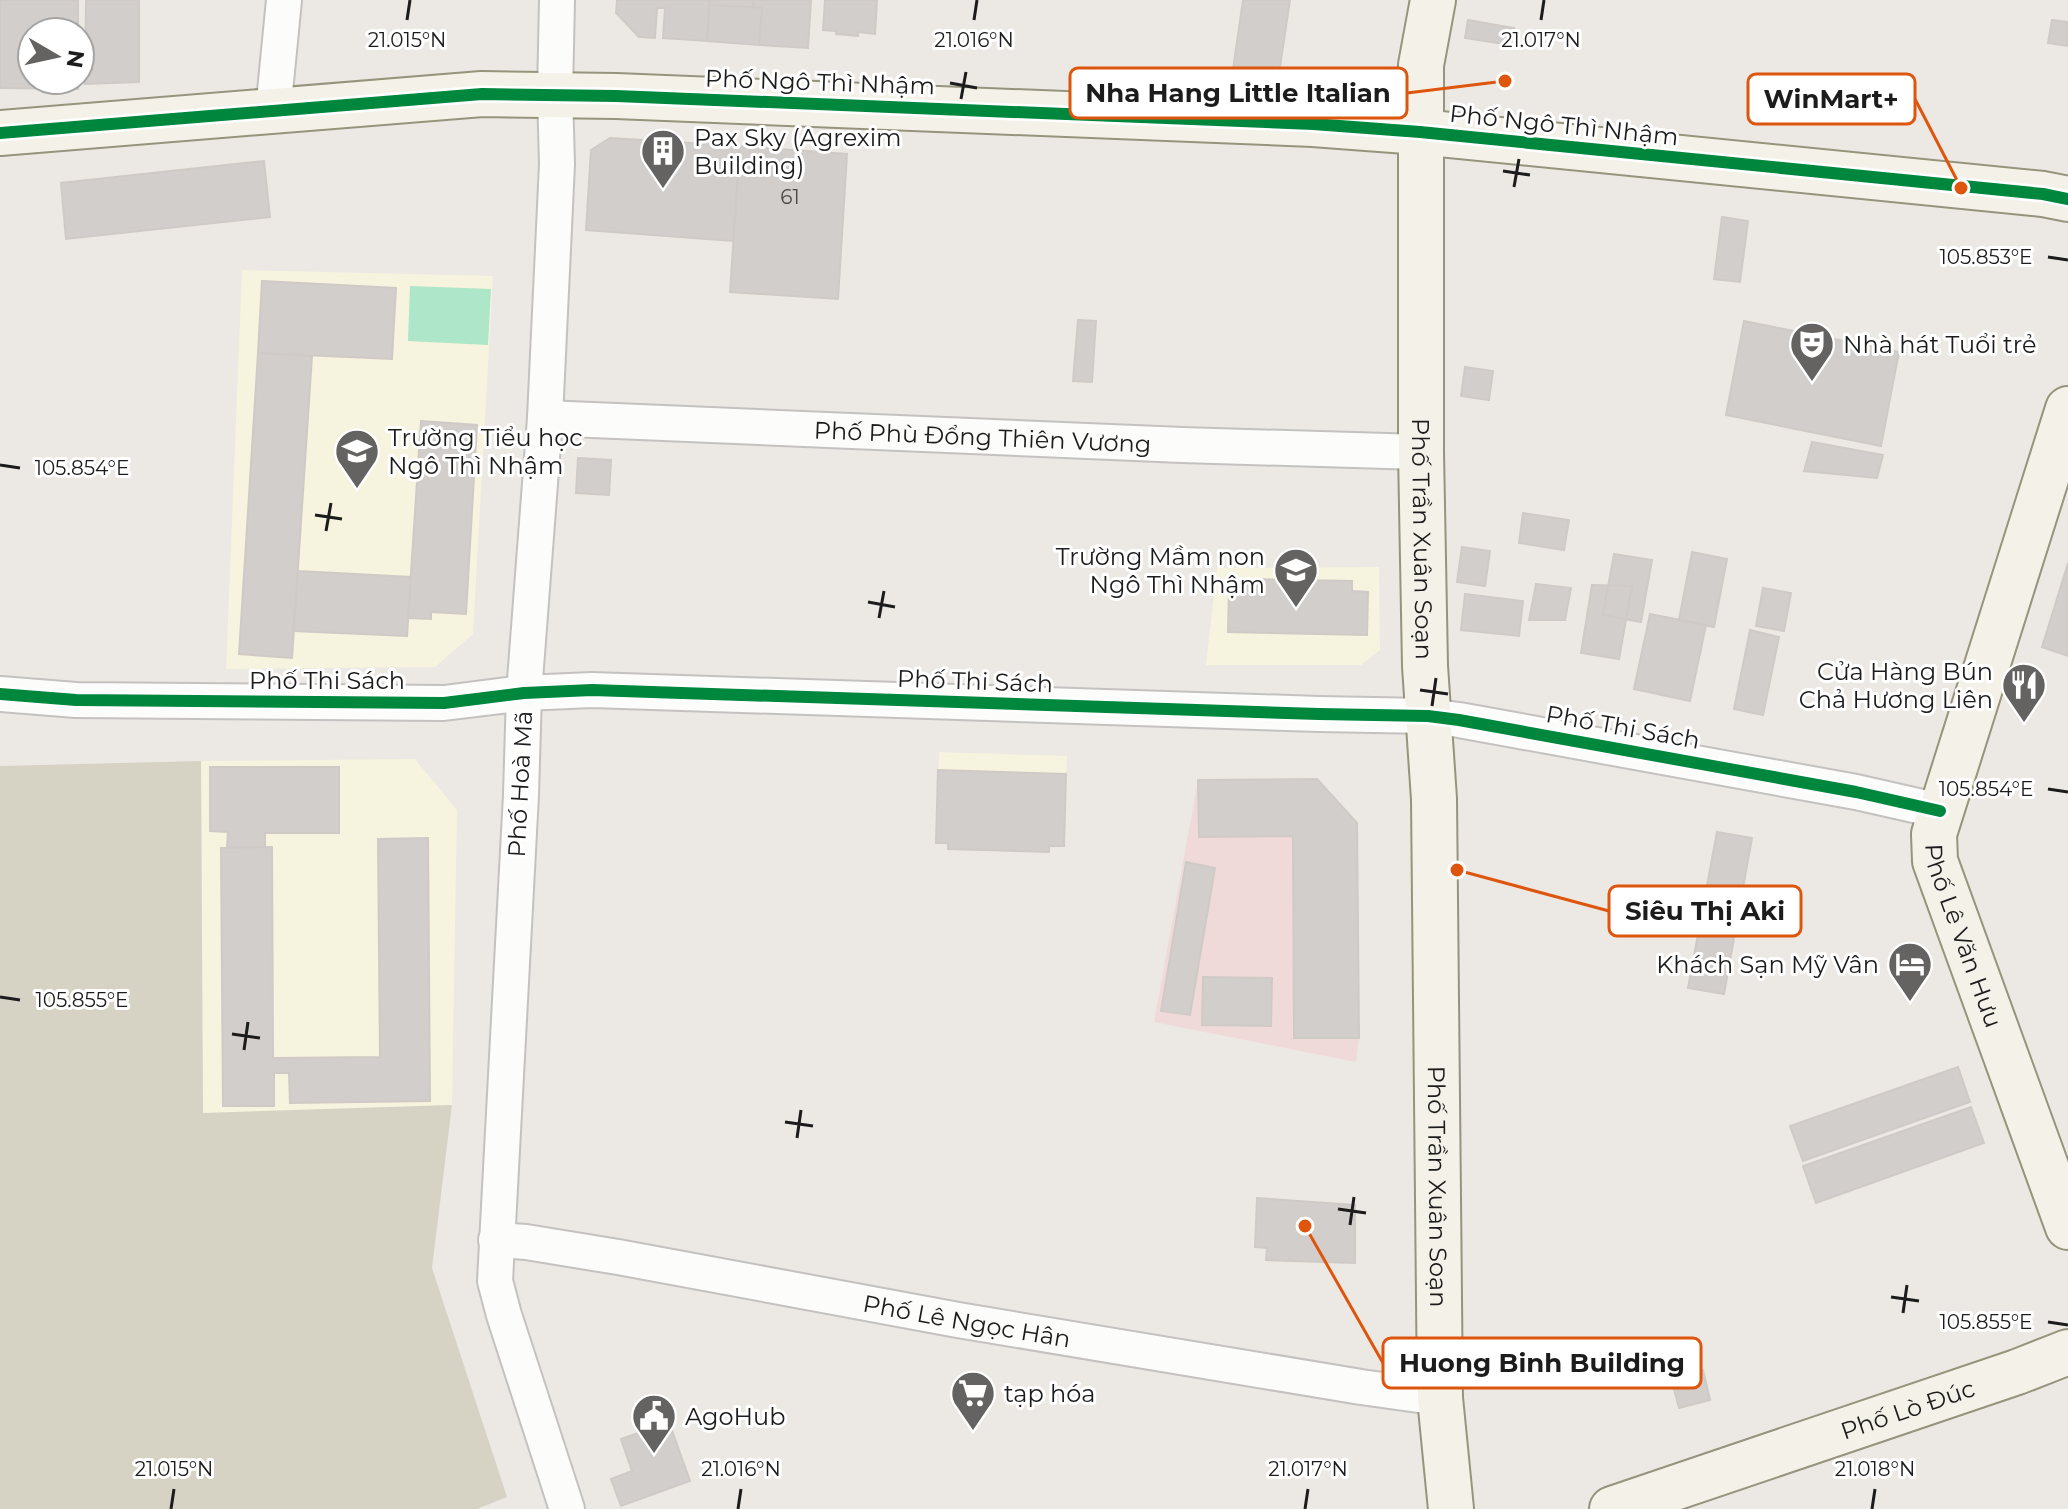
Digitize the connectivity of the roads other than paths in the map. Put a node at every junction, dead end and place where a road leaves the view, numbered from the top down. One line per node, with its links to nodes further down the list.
1 (284, 0): 5 (street)
2 (557, 0): 4 (street, Phố Hoà Mã)
3 (1433, 0): 6 (street, Phố Trần Xuân Soạn)
4 (555, 94): 5 (street, Phố Ngô Thì Nhậm); 6 (street, Phố Ngô Thì Nhậm); 10 (street, Phố Hoà Mã)
5 (273, 112): 7 (street, Phố Ngô Thì Nhậm)
6 (1420, 132): 8 (street, Phố Ngô Thì Nhậm); 11 (street, Phố Trần Xuân Soạn)
7 (0, 133)
8 (2068, 199)
9 (2068, 409): 15 (street, Phố Lê Văn Hưu)
10 (545, 418): 11 (street, Phố Phù Đổng Thiên Vương); 12 (street, Phố Hoà Mã)
11 (1421, 452): 14 (street, Phố Trần Xuân Soạn)
12 (524, 693): 13 (street, Phố Thi Sách); 14 (street, Phố Thi Sách); 17 (street, Phố Hoà Mã)
13 (0, 694)
14 (1428, 716): 15 (street, Phố Thi Sách); 19 (street, Phố Trần Xuân Soạn)
15 (1940, 811): 16 (street, Phố Lê Văn Hưu)
16 (2068, 1227)
17 (496, 1240): 19 (street, Phố Lê Ngọc Hân); 20 (street, Phố Hoà Mã)
18 (2068, 1352): 22 (street, Phố Lò Đúc)
19 (1440, 1398): 21 (street, Phố Trần Xuân Soạn)
20 (567, 1509)
21 (1451, 1509)
22 (1612, 1509)

